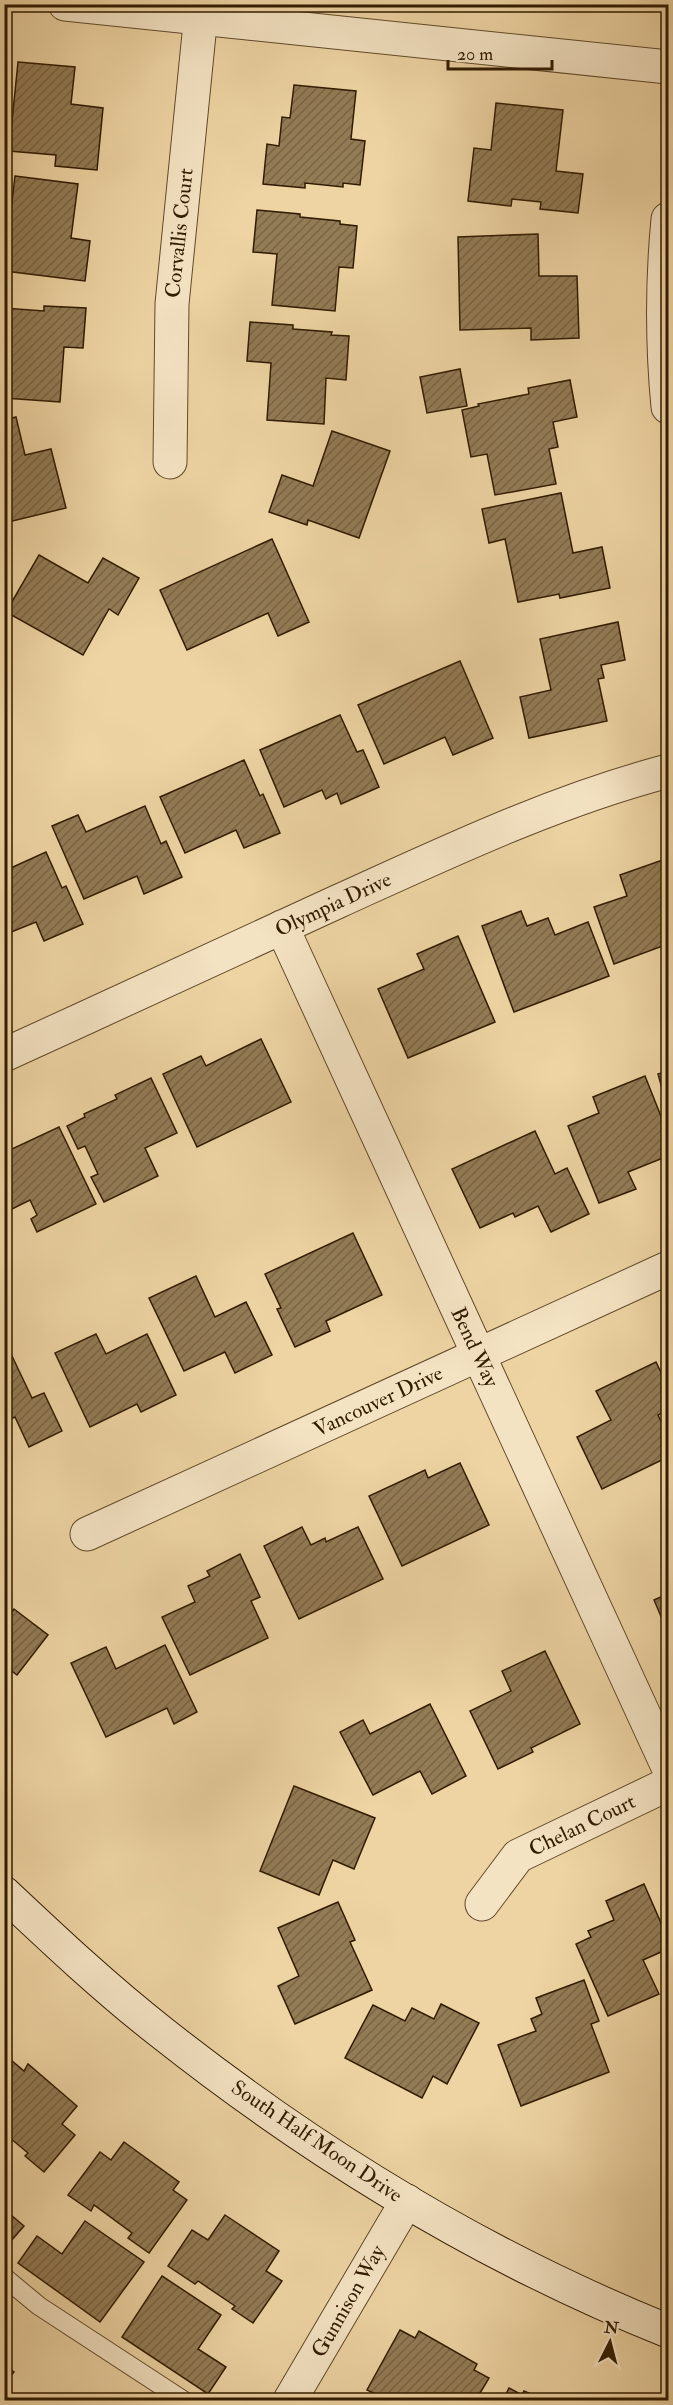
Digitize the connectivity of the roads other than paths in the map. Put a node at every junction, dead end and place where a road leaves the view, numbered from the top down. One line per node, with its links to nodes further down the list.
1 (65, 4): 2 (street)
2 (201, 12): 3 (street); 6 (street, Corvallis Court)
3 (669, 67)
4 (669, 219): 5 (street)
5 (669, 406)
6 (170, 462)
7 (669, 771): 8 (street, Olympia Drive)
8 (282, 927): 9 (street, Olympia Drive); 11 (street, Bend Way)
9 (4, 1055)
10 (669, 1268): 11 (street, Vancouver Drive)
11 (479, 1354): 12 (street, Vancouver Drive); 13 (street, Bend Way)
12 (87, 1534)
13 (669, 1767)
14 (669, 1784): 16 (street, Chelan Court)
15 (4, 1893): 17 (street, South Half Moon Drive)
16 (482, 1904)
17 (407, 2201): 19 (street, South Half Moon Drive); 21 (street, Gunnison Way)
18 (4, 2277): 20 (lane)
19 (669, 2331)
20 (183, 2400)
21 (290, 2400)

